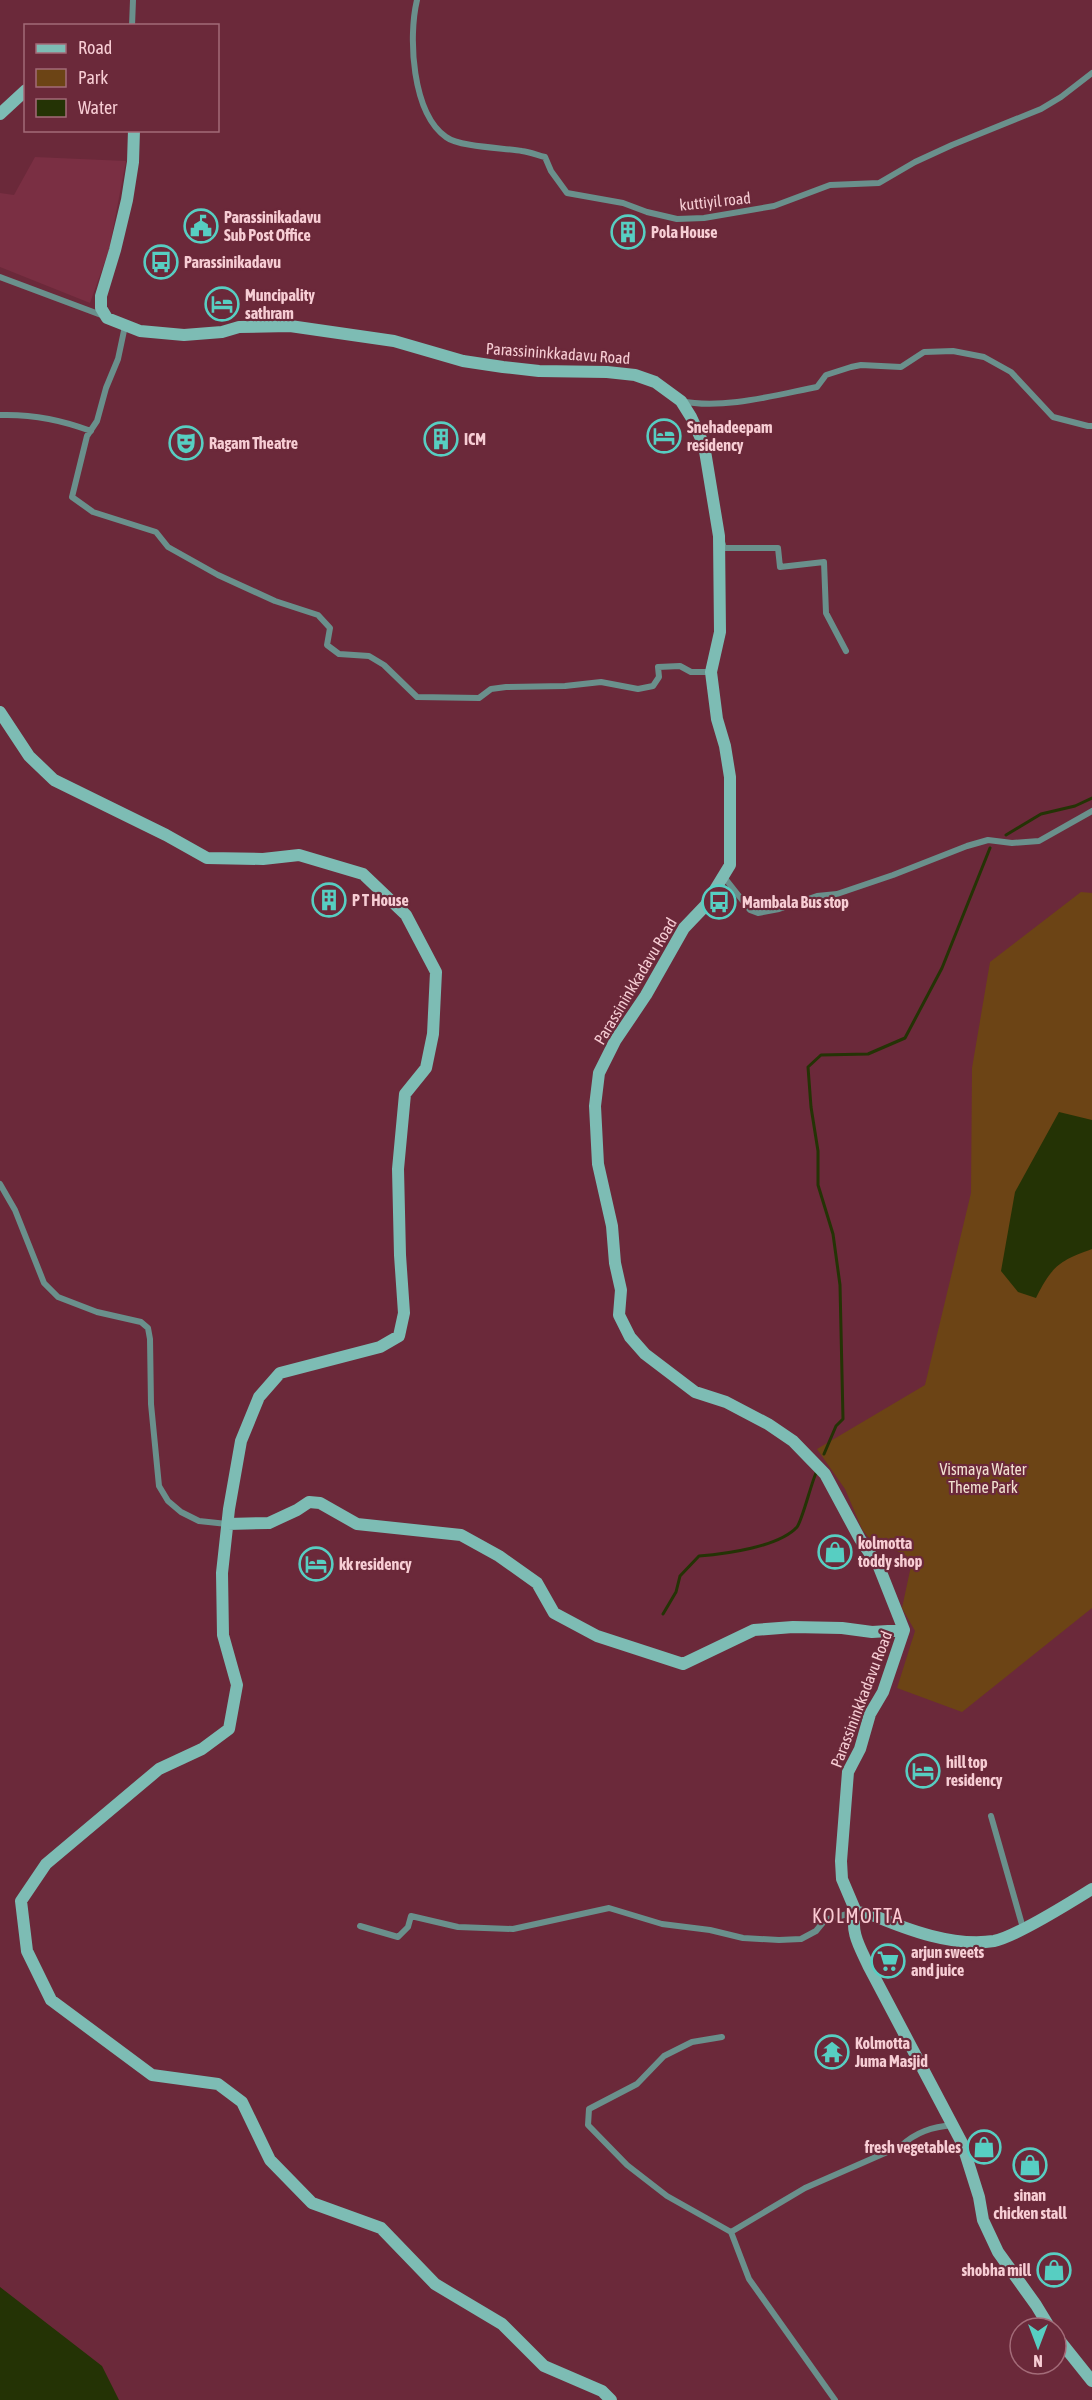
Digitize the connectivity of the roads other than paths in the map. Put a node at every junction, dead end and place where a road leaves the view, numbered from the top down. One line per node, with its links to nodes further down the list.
1 (133, 0): 3 (street)
2 (417, 0): 4 (street, kuttiyil road)
3 (132, 24)
4 (1092, 73)
5 (24, 92): 6 (main road)
6 (0, 114)
7 (134, 132): 9 (main road)
8 (0, 277): 9 (street)
9 (107, 318): 10 (main road, Parassininkkadavu Road)
10 (125, 325): 11 (main road, Parassininkkadavu Road); 14 (street)
11 (681, 401): 13 (street); 15 (main road, Parassininkkadavu Road)
12 (0, 415): 14 (street)
13 (1092, 426)
14 (91, 431): 17 (street)
15 (719, 536): 16 (street); 17 (main road, Parassininkkadavu Road)
16 (846, 651)
17 (711, 672): 20 (main road, Parassininkkadavu Road)
18 (0, 711): 22 (main road)
19 (1092, 811): 20 (street)
20 (724, 877): 23 (main road, Parassininkkadavu Road)
21 (0, 1184): 22 (street)
22 (228, 1524): 23 (main road); 35 (main road)
23 (904, 1630): 26 (main road, Parassininkkadavu Road)
24 (991, 1816): 28 (street)
25 (1092, 1889): 28 (main road)
26 (856, 1912): 27 (street); 28 (main road); 30 (main road, Parassininkkadavu Road)
27 (360, 1926)
28 (1023, 1928)
29 (722, 2037): 31 (street)
30 (953, 2125): 31 (street); 32 (main road, Parassininkkadavu Road)
31 (731, 2232): 36 (street)
32 (1043, 2316)
33 (1068, 2351): 34 (main road)
34 (1092, 2381)
35 (611, 2400)
36 (835, 2400)

